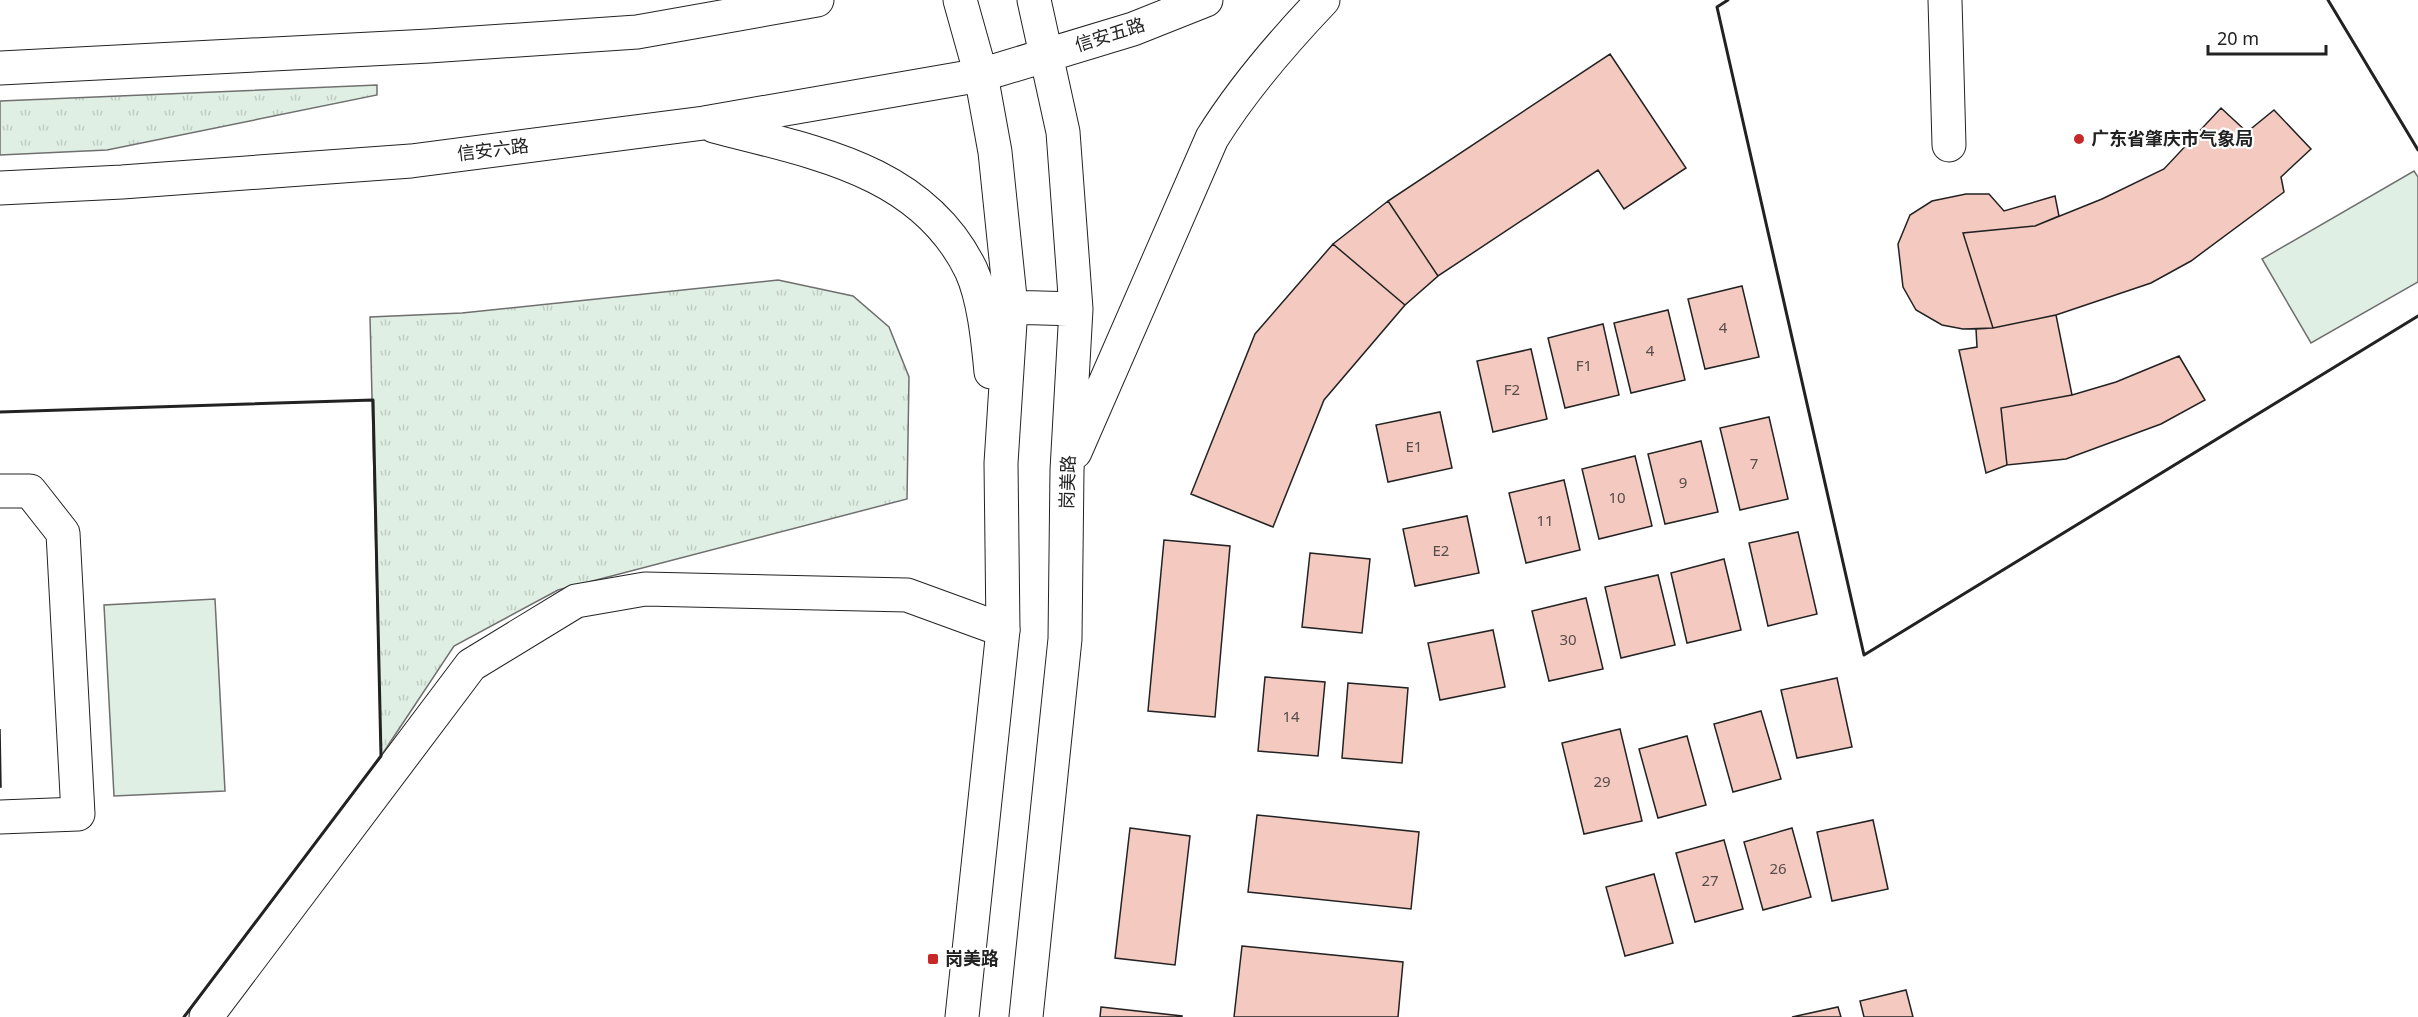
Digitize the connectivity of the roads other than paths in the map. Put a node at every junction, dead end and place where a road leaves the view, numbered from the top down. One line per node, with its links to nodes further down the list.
1 (705, 0): 8 (main road)
2 (817, 0): 8 (main road)
3 (960, 0): 11 (main road)
4 (1034, 0): 9 (main road, 岗美路)
5 (1206, 0): 9 (main road, 信安五路)
6 (1323, 0): 18 (main road)
7 (1945, 0): 13 (main road)
8 (637, 32): 10 (main road)
9 (1048, 56): 11 (main road, 信安五路); 16 (main road, 岗美路)
10 (0, 68)
11 (981, 75): 12 (main road, 信安六路); 15 (main road)
12 (704, 123): 14 (main road, 信安六路); 17 (main road)
13 (1949, 145)
14 (0, 188)
15 (1011, 307): 16 (main road); 17 (main road)
16 (1076, 309): 18 (main road, 岗美路)
17 (1001, 463): 20 (main road)
18 (1067, 470): 24 (main road, 岗美路)
19 (0, 491): 21 (main road)
20 (1003, 630): 22 (main road); 23 (main road)
21 (0, 818)
22 (206, 1017)
23 (962, 1017)
24 (1026, 1017)

